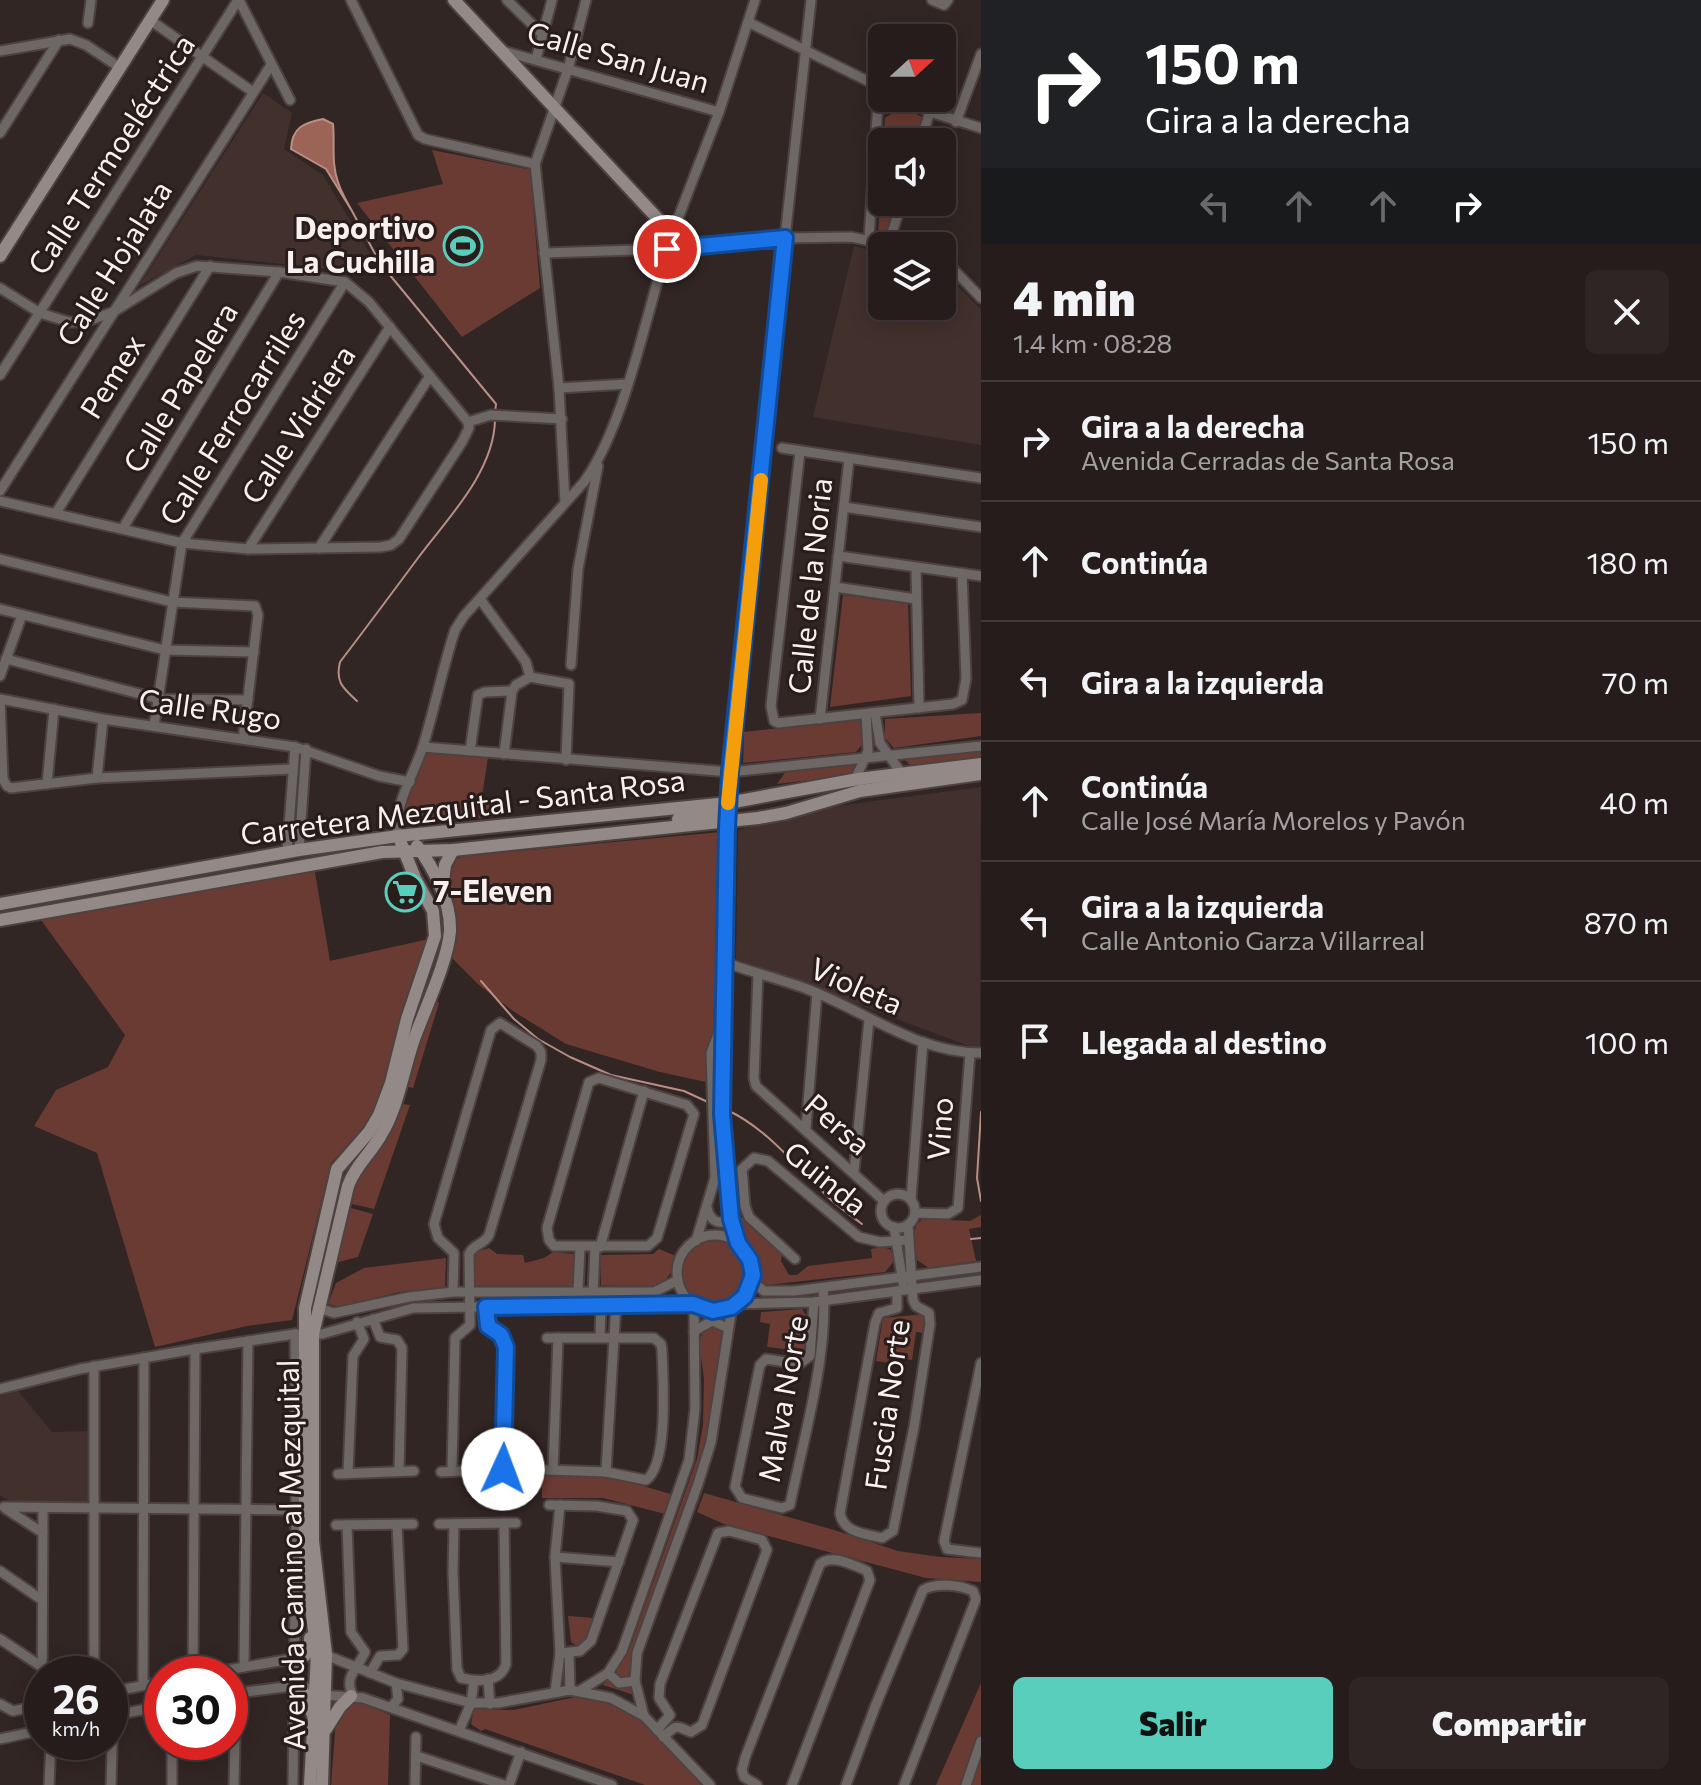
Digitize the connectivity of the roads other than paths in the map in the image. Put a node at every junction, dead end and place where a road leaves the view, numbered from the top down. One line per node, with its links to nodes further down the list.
1 (91, 0): 15 (street)
2 (163, 0): 13 (main road)
3 (238, 0): 22 (street, Calle Termoeléctrica); 24 (street)
4 (351, 0): 38 (street)
5 (454, 0): 20 (main road)
6 (507, 0): 16 (street)
7 (552, 0): 16 (street)
8 (586, 0): 26 (street)
9 (755, 0): 14 (street)
10 (811, 0): 18 (street)
11 (932, 0): 12 (street)
12 (948, 1)
13 (150, 20): 22 (street); 25 (main road)
14 (748, 22): 18 (street); 31 (street)
15 (88, 23)
16 (542, 34): 23 (street)
17 (59, 40): 19 (street); 25 (street); 37 (street)
18 (806, 50): 27 (street); 41 (street)
19 (0, 51)
20 (503, 51): 23 (street, Calle San Juan); 30 (main road)
21 (981, 54): 34 (street)
22 (203, 58): 28 (street); 53 (street, Calle Termoeléctrica)
23 (536, 59): 26 (street, Calle San Juan)
24 (271, 65): 28 (street, Calle Hojalata); 29 (street)
25 (119, 67): 45 (main road)
26 (568, 69): 30 (street); 31 (street, Calle San Juan)
27 (868, 81)
28 (253, 92): 52 (street, Calle Hojalata)
29 (290, 100)
30 (554, 106): 38 (street); 40 (main road)
31 (719, 112): 40 (street)
32 (879, 112): 39 (street)
33 (930, 112): 34 (street); 35 (street)
34 (956, 122): 36 (street)
35 (925, 128)
36 (981, 128)
37 (0, 133)
38 (535, 164): 44 (street)
39 (870, 232)
40 (672, 234): 43 (main road)
41 (785, 238): 42 (street); 43 (main road); 115 (main road)
42 (868, 239)
43 (667, 249): 44 (street); 57 (street)
44 (544, 253): 58 (street)
45 (0, 256)
46 (210, 266): 47 (street); 52 (street); 70 (street, Pemex)
47 (279, 272): 49 (street); 72 (street, Calle Papelera)
48 (956, 272): 51 (street)
49 (345, 282): 54 (street); 73 (street, Calle Ferrocarriles)
50 (0, 288): 53 (street)
51 (981, 298)
52 (113, 312): 53 (street); 66 (street, Calle Hojalata)
53 (40, 313): 55 (street, Calle Termoeléctrica)
54 (390, 327): 56 (street); 75 (street, Calle Vidriera)
55 (0, 375)
56 (430, 376): 60 (street); 74 (street)
57 (627, 384): 58 (street); 64 (street)
58 (559, 388): 59 (street)
59 (562, 419): 60 (street); 68 (street)
60 (468, 422): 74 (street)
61 (782, 448): 62 (street)
62 (800, 451): 63 (street); 101 (street)
63 (849, 459): 65 (street); 69 (street, Calle de la Noria)
64 (599, 461): 68 (street); 90 (street)
65 (981, 478)
66 (0, 491)
67 (0, 501): 70 (street)
68 (565, 502): 82 (street)
69 (844, 507): 71 (street); 76 (street, Calle de la Noria)
70 (56, 513): 72 (street)
71 (981, 527)
72 (123, 528): 73 (street)
73 (182, 543): 75 (street); 84 (street, Calle Ferrocarriles)
74 (319, 548): 75 (street)
75 (248, 549)
76 (838, 556): 78 (street); 81 (street, Calle de la Noria)
77 (0, 559): 84 (street)
78 (916, 568): 79 (street); 83 (street)
79 (962, 573): 80 (street); 97 (street)
80 (981, 576)
81 (835, 587): 83 (street); 101 (street, Calle de la Noria)
82 (480, 599): 92 (street); 106 (street)
83 (916, 599): 97 (street)
84 (172, 602): 87 (street, Calle Ferrocarriles); 88 (street)
85 (0, 609): 86 (street)
86 (22, 615): 87 (street); 89 (street)
87 (165, 650): 88 (street); 95 (street, Calle Ferrocarriles)
88 (254, 652): 96 (street)
89 (6, 659): 91 (street); 95 (street)
90 (571, 665)
91 (0, 676)
92 (530, 677): 93 (street); 112 (street)
93 (512, 691): 108 (street); 109 (street)
94 (0, 699): 98 (street, Calle Rugo); 121 (street)
95 (159, 699): 96 (street); 102 (street, Calle Ferrocarriles)
96 (248, 700): 103 (street)
97 (919, 708): 99 (street)
98 (54, 709): 100 (street, Calle Rugo); 121 (street)
99 (871, 713): 101 (street); 110 (street); 111 (street)
100 (103, 719): 102 (street, Calle Rugo); 117 (street)
101 (820, 719)
102 (154, 726): 103 (street, Calle Rugo)
103 (243, 739): 105 (street, Calle Rugo)
104 (981, 746): 110 (street)
105 (295, 747): 107 (street, Calle Rugo); 114 (street)
106 (423, 747): 108 (street); 120 (street)
107 (306, 749): 120 (street, Calle Rugo); 123 (street)
108 (470, 751): 109 (street)
109 (504, 754): 112 (street)
110 (889, 756): 111 (street); 119 (street)
111 (866, 758): 115 (street); 118 (street)
112 (566, 760): 115 (street)
113 (981, 764): 119 (main road, Carretera Mezquital - Santa Rosa)
114 (293, 769): 117 (street); 123 (street)
115 (730, 772): 122 (main road)
116 (981, 774): 119 (main road, Carretera Mezquital - Santa Rosa)
117 (97, 778): 121 (street)
118 (858, 779): 119 (main road, Carretera Mezquital - Santa Rosa); 122 (main road, Carretera Mezquital - Santa Rosa)
119 (904, 779): 122 (main road, Carretera Mezquital - Santa Rosa)
120 (410, 782): 124 (street)
121 (47, 784)
122 (728, 813): 124 (main road, Carretera Mezquital - Santa Rosa); 127 (main road, Carretera Mezquital - Santa Rosa); 132 (street)
123 (296, 819): 128 (street)
124 (402, 836): 125 (main road, Avenida Camino al Mezquital); 126 (main road, Avenida Camino al Mezquital); 128 (main road, Carretera Mezquital - Santa Rosa)
125 (420, 849): 126 (main road, Carretera Mezquital - Santa Rosa); 127 (main road, Carretera Mezquital - Santa Rosa); 129 (main road, Avenida Camino al Mezquital)
126 (403, 850): 131 (main road, Carretera Mezquital - Santa Rosa); 182 (main road, Avenida Camino al Mezquital)
127 (453, 850): 129 (main road)
128 (293, 851): 130 (main road, Carretera Mezquital - Santa Rosa)
129 (442, 892): 176 (main road, Avenida Camino al Mezquital)
130 (0, 904)
131 (0, 920)
132 (724, 962): 133 (street, Violeta); 136 (street)
133 (758, 974): 134 (street, Violeta); 141 (street, Persa)
134 (817, 993): 135 (street, Violeta); 141 (street)
135 (869, 1020): 137 (street, Violeta); 142 (street)
136 (723, 1021): 140 (street); 140 (street)
137 (923, 1042): 138 (street, Violeta); 143 (street)
138 (977, 1053): 146 (street, Vino)
139 (644, 1091): 154 (street); 155 (street); 155 (street)
140 (717, 1113): 145 (street); 147 (street)
141 (806, 1128): 142 (street, Persa)
142 (854, 1171): 144 (street, Persa)
143 (911, 1199): 144 (street); 146 (street)
144 (884, 1201): 149 (street)
145 (707, 1208): 147 (street); 151 (street)
146 (915, 1213): 148 (street)
147 (731, 1219): 153 (street)
148 (908, 1225): 149 (street); 150 (street)
149 (894, 1227): 152 (street)
150 (909, 1240): 152 (street); 158 (street)
151 (696, 1241): 153 (street); 160 (street)
152 (897, 1242): 156 (street, Guinda); 159 (street)
153 (738, 1243): 161 (street)
154 (580, 1247): 155 (street); 165 (street)
155 (598, 1247): 166 (street)
156 (795, 1259)
157 (981, 1267): 158 (street)
158 (913, 1276): 159 (street); 164 (street)
159 (902, 1277): 163 (street); 164 (street)
160 (678, 1280): 166 (street); 170 (street)
161 (752, 1281): 163 (street); 173 (street)
162 (979, 1283): 164 (street)
163 (823, 1288): 169 (street)
164 (905, 1290): 164 (street, Fuscia Norte); 169 (street)
165 (578, 1291): 166 (street); 168 (street)
166 (593, 1291): 171 (street)
167 (453, 1292): 168 (street); 168 (street); 177 (street)
168 (468, 1292): 174 (street)
169 (819, 1301): 173 (street); 191 (street, Malva Norte); 193 (street, Malva Norte)
170 (693, 1304): 172 (street); 173 (street); 181 (street)
171 (597, 1305): 172 (street); 175 (street); 183 (street)
172 (616, 1305): 186 (street)
173 (734, 1306): 180 (street)
174 (469, 1307): 175 (street); 178 (street); 199 (street)
175 (486, 1307): 196 (street)
176 (318, 1308): 177 (street); 182 (main road, Avenida Camino al Mezquital)
177 (354, 1311): 179 (street)
178 (373, 1319): 179 (street); 197 (street)
179 (358, 1324): 182 (street); 197 (street)
180 (728, 1328): 181 (street); 239 (street)
181 (694, 1331): 236 (street)
182 (304, 1334): 187 (street); 210 (street); 220 (main road, Avenida Camino al Mezquital); 226 (main road, Avenida Camino al Mezquital)
183 (600, 1337): 185 (street); 186 (street)
184 (547, 1338): 185 (street)
185 (558, 1338): 201 (street)
186 (614, 1338): 201 (street); 201 (street)
187 (248, 1341): 188 (street); 209 (street)
188 (195, 1349): 189 (street); 207 (street)
189 (144, 1358): 192 (street); 208 (street)
190 (981, 1363): 218 (street)
191 (799, 1364): 193 (street); 193 (street, Malva Norte)
192 (94, 1366): 194 (street); 206 (street)
193 (817, 1369)
194 (0, 1389)
195 (519, 1468): 196 (street)
196 (503, 1469): 199 (street)
197 (399, 1471): 198 (street)
198 (414, 1471)
199 (452, 1471): 200 (street)
200 (441, 1472)
201 (606, 1472)
202 (549, 1505): 203 (street)
203 (560, 1505): 219 (street); 221 (street)
204 (2, 1506): 205 (street); 217 (street)
205 (43, 1508): 206 (street); 217 (street)
206 (94, 1508): 208 (street); 229 (street)
207 (193, 1508): 208 (street); 209 (street); 230 (street)
208 (144, 1509): 241 (street)
209 (246, 1509): 210 (street); 231 (street)
210 (296, 1510): 232 (street)
211 (504, 1523): 212 (street); 215 (street); 237 (street)
212 (516, 1523)
213 (413, 1524): 216 (street)
214 (439, 1524): 215 (street)
215 (454, 1524): 238 (street)
216 (397, 1525): 234 (street); 235 (street)
217 (43, 1533): 223 (street)
218 (981, 1553)
219 (555, 1557): 221 (street); 225 (street)
220 (305, 1560): 226 (main road, Avenida Camino al Mezquital); 232 (main road)
221 (619, 1562): 225 (street)
222 (0, 1571): 223 (street)
223 (42, 1600): 228 (street)
224 (0, 1639): 227 (street)
225 (565, 1653): 244 (street); 246 (street)
226 (322, 1654): 232 (street); 234 (street); 247 (main road, Avenida Camino al Mezquital)
227 (26, 1656)
228 (42, 1656)
229 (94, 1656)
230 (193, 1656)
231 (244, 1656)
232 (298, 1658): 233 (street); 242 (street)
233 (248, 1666)
234 (356, 1667): 235 (street); 248 (street)
235 (370, 1673): 240 (street)
236 (608, 1673): 239 (street); 244 (street)
237 (488, 1679): 238 (street); 251 (street)
238 (474, 1681): 249 (street)
239 (635, 1681): 254 (street)
240 (396, 1683): 249 (street); 252 (street)
241 (143, 1685): 243 (street)
242 (297, 1685): 245 (street); 247 (street); 255 (main road); 272 (street)
243 (128, 1688)
244 (575, 1690): 246 (street); 254 (street)
245 (248, 1691)
246 (555, 1692): 251 (street)
247 (321, 1694): 248 (street); 255 (main road, Avenida Camino al Mezquital)
248 (352, 1697): 252 (street); 255 (main road)
249 (471, 1703): 251 (street); 256 (street)
250 (0, 1704): 253 (street)
251 (490, 1704)
252 (391, 1707): 256 (street)
253 (24, 1709)
254 (644, 1716): 257 (street)
255 (320, 1730): 273 (main road, Avenida Camino al Mezquital); 274 (main road, Avenida Camino al Mezquital)
256 (459, 1731): 263 (street)
257 (660, 1733): 257 (street); 278 (street)
258 (24, 1734): 260 (street)
259 (416, 1737): 262 (street)
260 (0, 1739)
261 (981, 1741): 283 (street)
262 (417, 1756): 275 (street); 276 (street)
263 (520, 1757): 276 (street); 277 (street)
264 (50, 1760): 268 (street)
265 (111, 1760): 269 (street)
266 (172, 1760): 270 (street)
267 (234, 1760): 271 (street)
268 (49, 1785)
269 (111, 1785)
270 (172, 1785)
271 (234, 1785)
272 (293, 1785)
273 (310, 1785)
274 (322, 1785)
275 (415, 1785)
276 (507, 1785)
277 (612, 1785)
278 (710, 1785)
279 (757, 1785): 280 (street)
280 (792, 1785)
281 (846, 1785): 282 (street)
282 (904, 1785)
283 (966, 1785)

